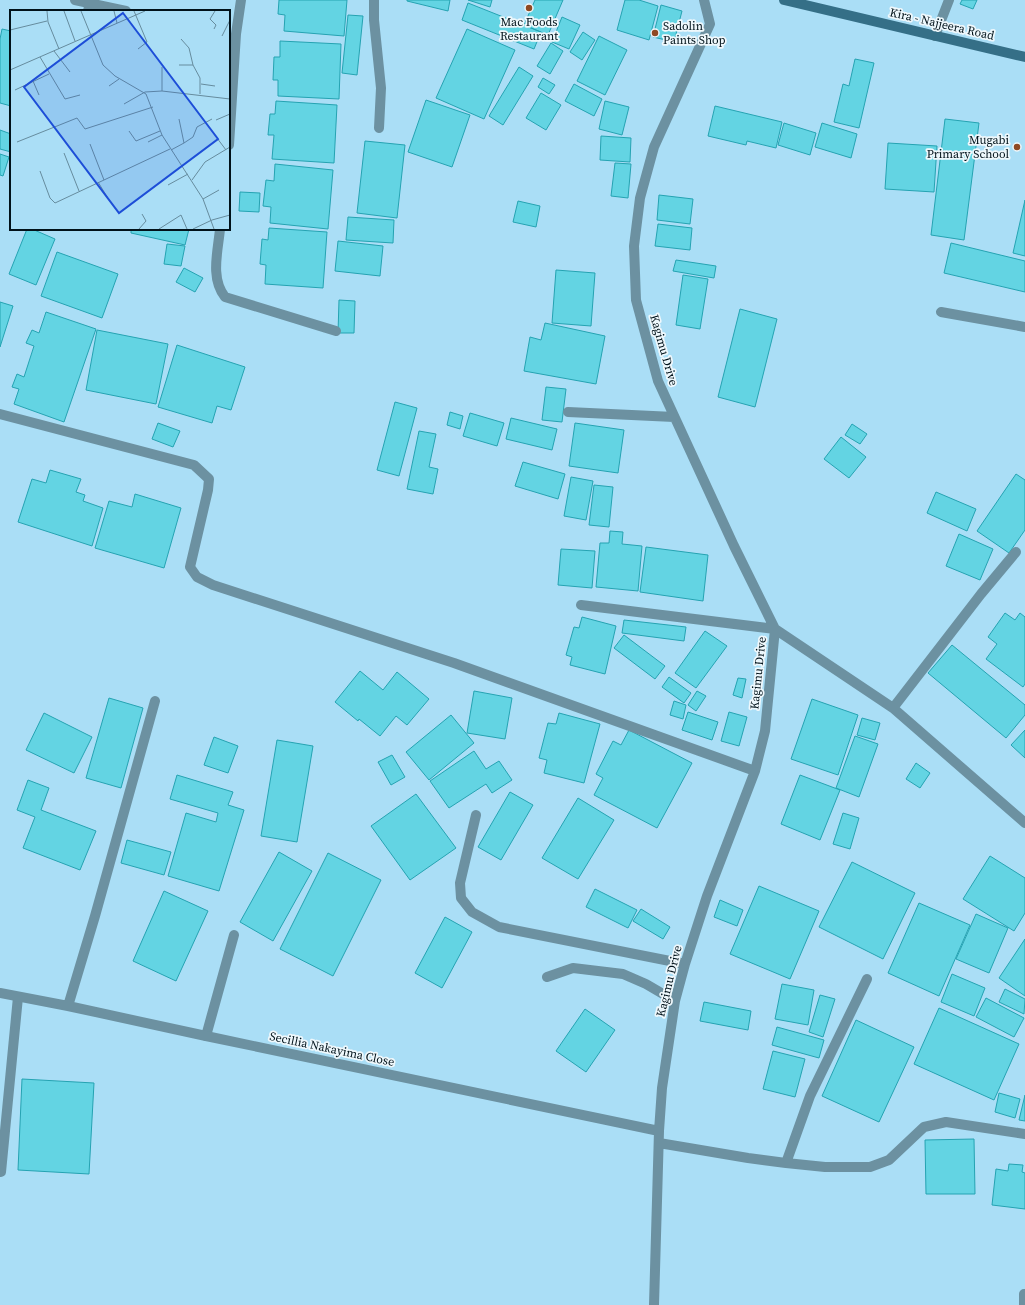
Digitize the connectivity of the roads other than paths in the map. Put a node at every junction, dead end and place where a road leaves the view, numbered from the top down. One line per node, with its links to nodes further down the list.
1 (76, 0): 7 (street)
2 (241, 0): 9 (street)
3 (374, 0): 13 (street)
4 (704, 0): 20 (street, Kagimu Drive)
5 (784, 0): 10 (main road, Kira - Najjeera Road)
6 (949, 0): 10 (street)
7 (89, 7): 8 (street)
8 (117, 10)
9 (232, 34): 12 (street)
10 (935, 36): 11 (main road, Kira - Najjeera Road)
11 (1025, 57)
12 (230, 108)
13 (379, 128)
14 (220, 230): 17 (street)
15 (941, 312): 16 (street)
16 (1025, 327)
17 (336, 331)
18 (568, 412): 20 (street)
19 (0, 414): 26 (street)
20 (674, 417): 23 (street, Kagimu Drive)
21 (1016, 552): 25 (street)
22 (581, 605): 23 (street)
23 (775, 630): 25 (street); 26 (street, Kagimu Drive)
24 (155, 701): 36 (street)
25 (893, 708): 28 (street)
26 (755, 771): 30 (street, Kagimu Drive)
27 (476, 815): 30 (street)
28 (1025, 824)
29 (234, 935): 37 (street)
30 (685, 964): 35 (street, Kagimu Drive)
31 (547, 977): 35 (street)
32 (867, 979): 41 (street)
33 (0, 993): 34 (street, Secillia Nakayima Close)
34 (18, 997): 36 (street, Secillia Nakayima Close); 42 (street)
35 (675, 1001): 38 (street, Kagimu Drive)
36 (68, 1006): 37 (street, Secillia Nakayima Close)
37 (206, 1036): 38 (street, Secillia Nakayima Close)
38 (659, 1131): 40 (street, Kagimu Drive)
39 (1025, 1134): 41 (street)
40 (659, 1143): 41 (street); 44 (street, Kagimu Drive)
41 (786, 1163)
42 (1, 1172)
43 (1024, 1294): 45 (street)
44 (654, 1305)
45 (1024, 1305)

